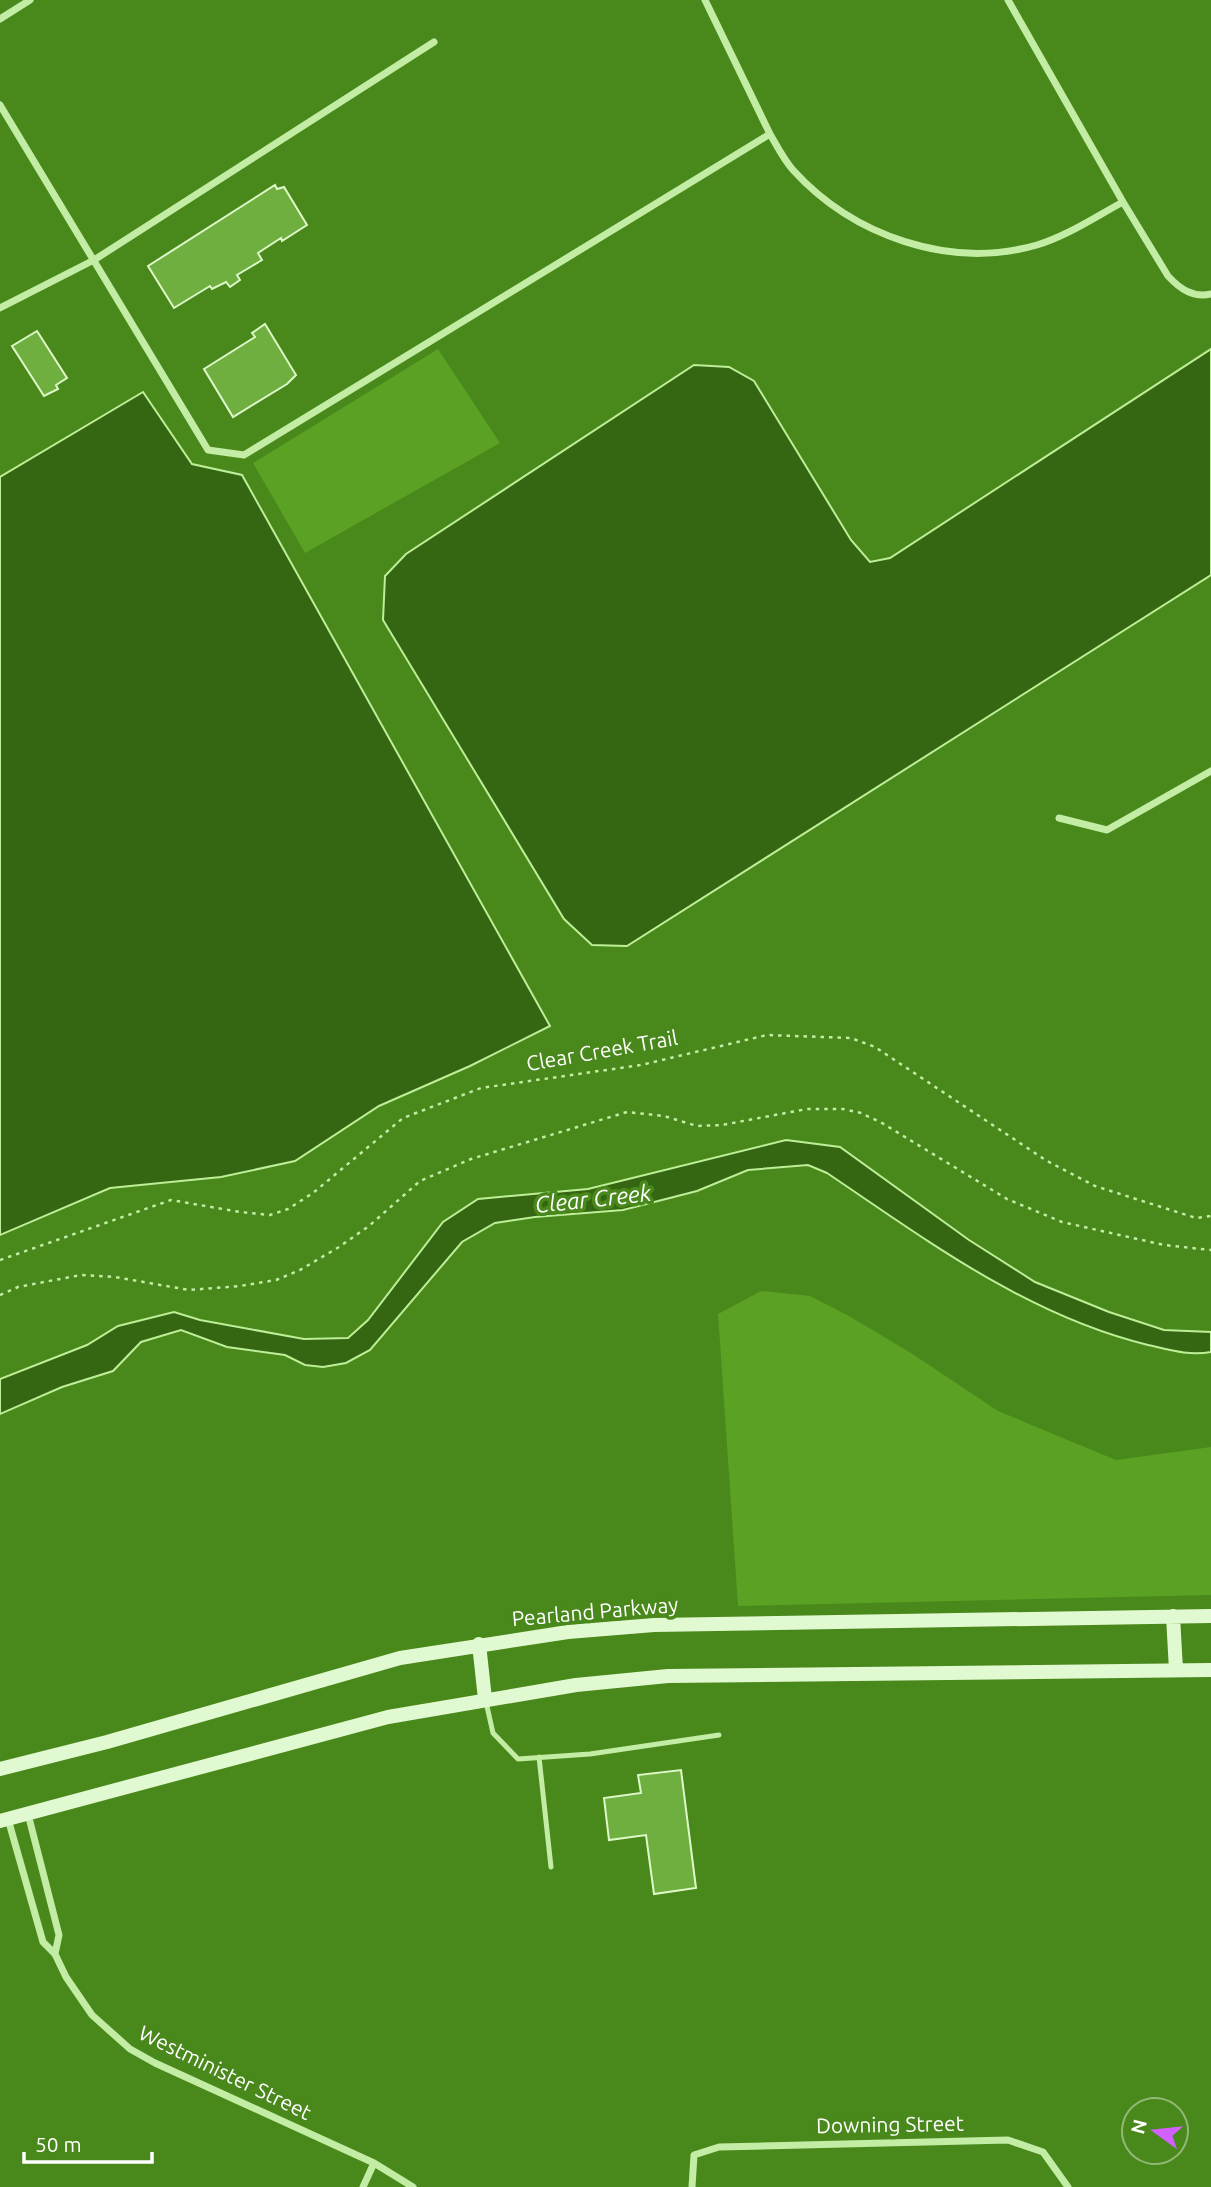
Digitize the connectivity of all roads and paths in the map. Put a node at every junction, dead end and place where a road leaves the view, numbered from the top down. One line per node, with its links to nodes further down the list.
1 (30, 0): 4 (street)
2 (705, 0): 7 (street)
3 (1008, 0): 8 (street)
4 (0, 19)
5 (434, 42): 9 (street)
6 (0, 105): 9 (street)
7 (769, 134): 8 (street); 9 (street)
8 (1123, 202): 10 (street)
9 (94, 260): 11 (street)
10 (1211, 294)
11 (0, 308)
12 (1211, 772): 13 (street)
13 (1059, 818)
14 (1211, 1216): 16 (path, Clear Creek Trail)
15 (1211, 1250): 17 (path)
16 (0, 1259)
17 (0, 1295)
18 (1173, 1616): 19 (main road, Pearland Parkway); 20 (main road, Pearland Parkway); 21 (main road)
19 (1211, 1616)
20 (479, 1644): 23 (main road); 26 (main road, Pearland Parkway)
21 (1177, 1670): 22 (main road); 23 (main road)
22 (1211, 1670)
23 (485, 1699): 25 (lane); 27 (main road)
24 (719, 1735): 25 (lane)
25 (539, 1758): 29 (lane)
26 (0, 1769)
27 (28, 1814): 28 (main road); 30 (street, Westminister Street)
28 (4, 1820): 30 (street, Westminister Street)
29 (551, 1867)
30 (55, 1954): 31 (street, Westminister Street)
31 (374, 2163): 32 (street); 33 (street, Westminister Street)
32 (363, 2187)
33 (413, 2187)
34 (692, 2187): 35 (street, Downing Street)
35 (1068, 2187)

